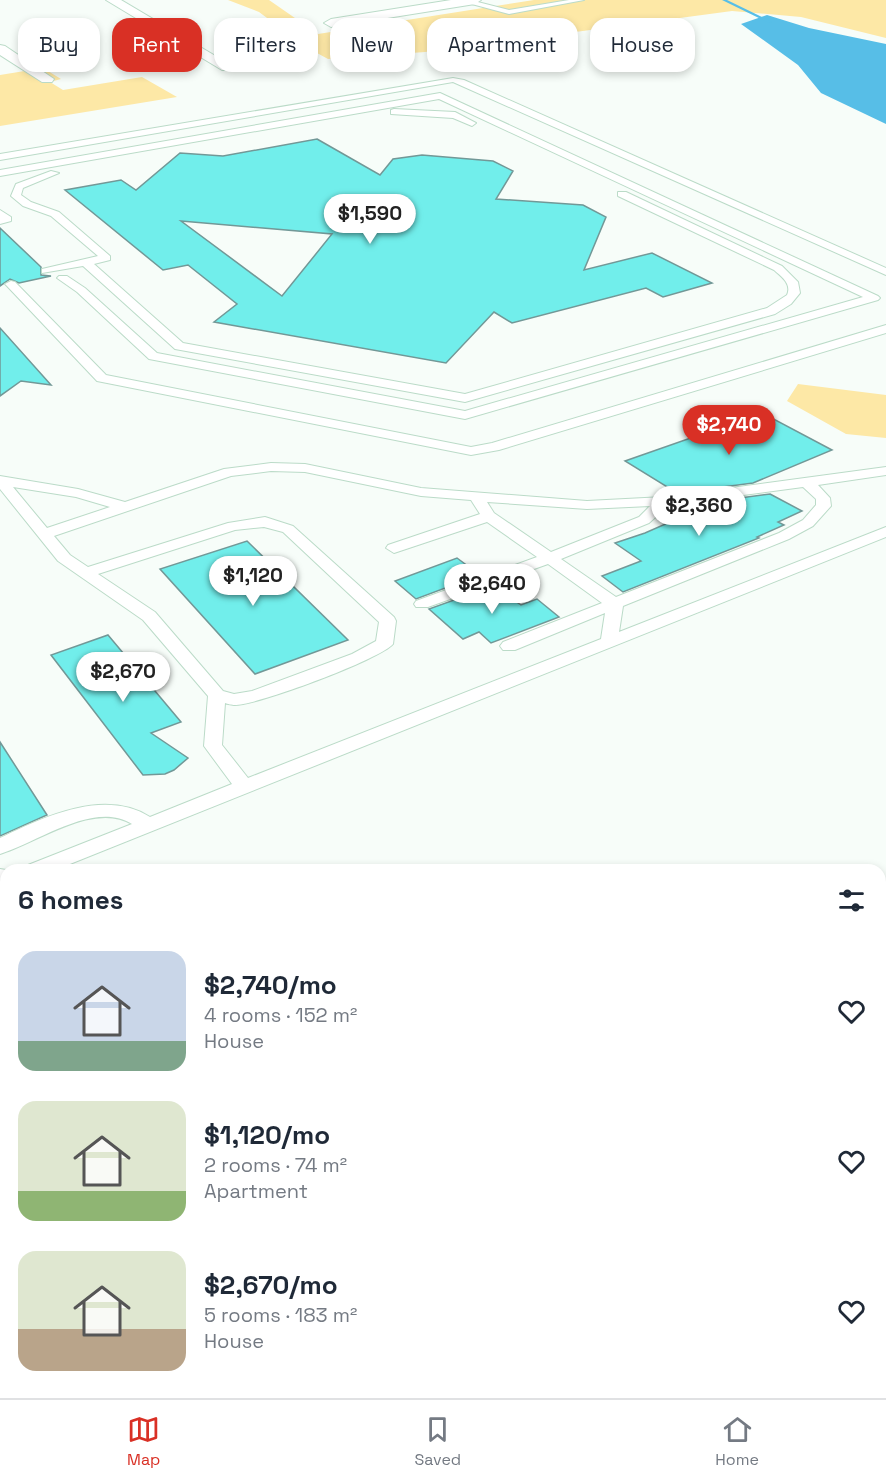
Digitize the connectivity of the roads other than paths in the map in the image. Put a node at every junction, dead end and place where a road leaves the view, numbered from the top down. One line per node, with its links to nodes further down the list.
1 (112, 0): 6 (street)
2 (581, 0): 3 (lane)
3 (473, 1): 4 (street)
4 (365, 18)
5 (0, 49): 7 (street)
6 (214, 60)
7 (47, 80)
8 (0, 157): 14 (lane)
9 (0, 173): 15 (lane)
10 (0, 213): 11 (lane)
11 (0, 220)
12 (87, 263): 12 (lane); 13 (lane)
13 (46, 271)
14 (886, 272)
15 (63, 278)
16 (11, 284): 17 (lane)
17 (886, 328)
18 (886, 471): 20 (lane)
19 (0, 480): 23 (lane); 26 (lane)
20 (807, 482): 22 (lane); 31 (lane)
21 (476, 497): 22 (lane); 23 (lane); 24 (lane)
22 (664, 501): 28 (lane)
23 (124, 506): 26 (lane)
24 (489, 516): 27 (lane); 28 (lane)
25 (886, 532): 32 (lane)
26 (44, 534): 29 (lane)
27 (394, 548)
28 (550, 558): 30 (lane); 31 (lane)
29 (85, 573): 34 (lane); 34 (lane)
30 (422, 604)
31 (615, 604): 32 (lane); 33 (lane)
32 (609, 642): 35 (lane)
33 (509, 646)
34 (217, 695): 35 (lane)
35 (244, 786): 36 (lane)
36 (149, 825): 37 (lane); 38 (lane)
37 (0, 847)
38 (50, 864)

